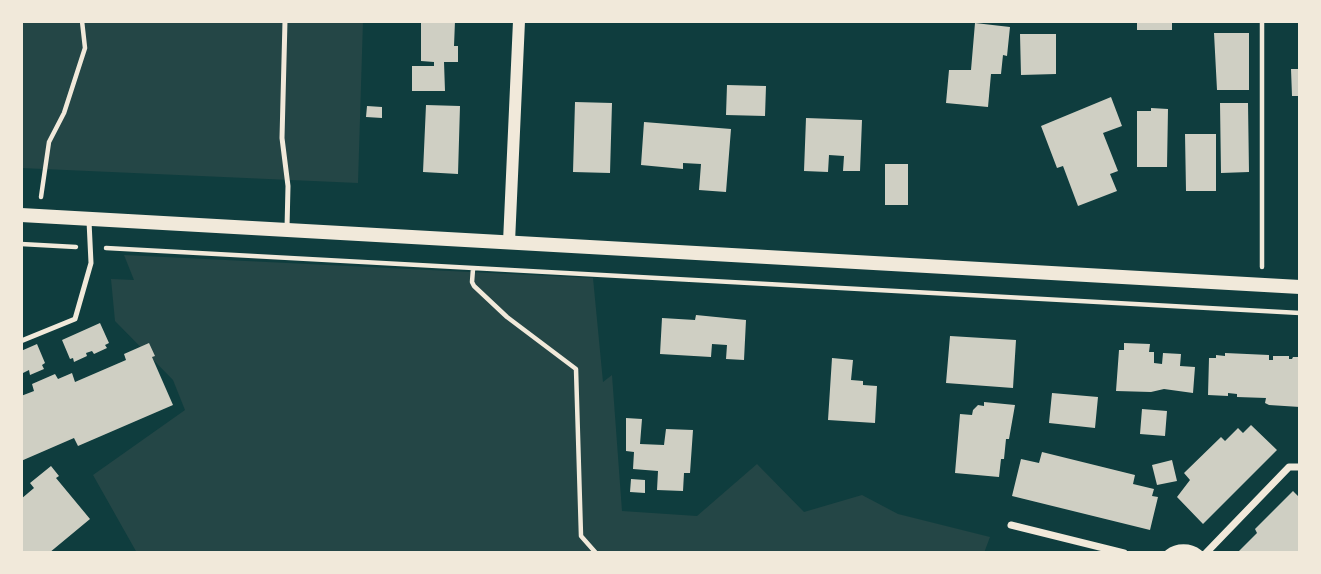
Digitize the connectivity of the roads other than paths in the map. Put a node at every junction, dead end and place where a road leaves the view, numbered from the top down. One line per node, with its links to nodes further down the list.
1 (285, 21): 5 (lane)
2 (519, 21): 6 (street)
3 (21, 215): 4 (main road)
4 (89, 217): 5 (main road); 8 (lane)
5 (287, 231): 6 (main road)
6 (509, 242): 7 (main road)
7 (1300, 287)
8 (21, 341)
9 (1300, 467): 14 (street)
10 (1011, 525): 11 (street)
11 (1124, 553)
12 (1168, 553): 13 (street)
13 (1199, 553)
14 (1206, 553)

